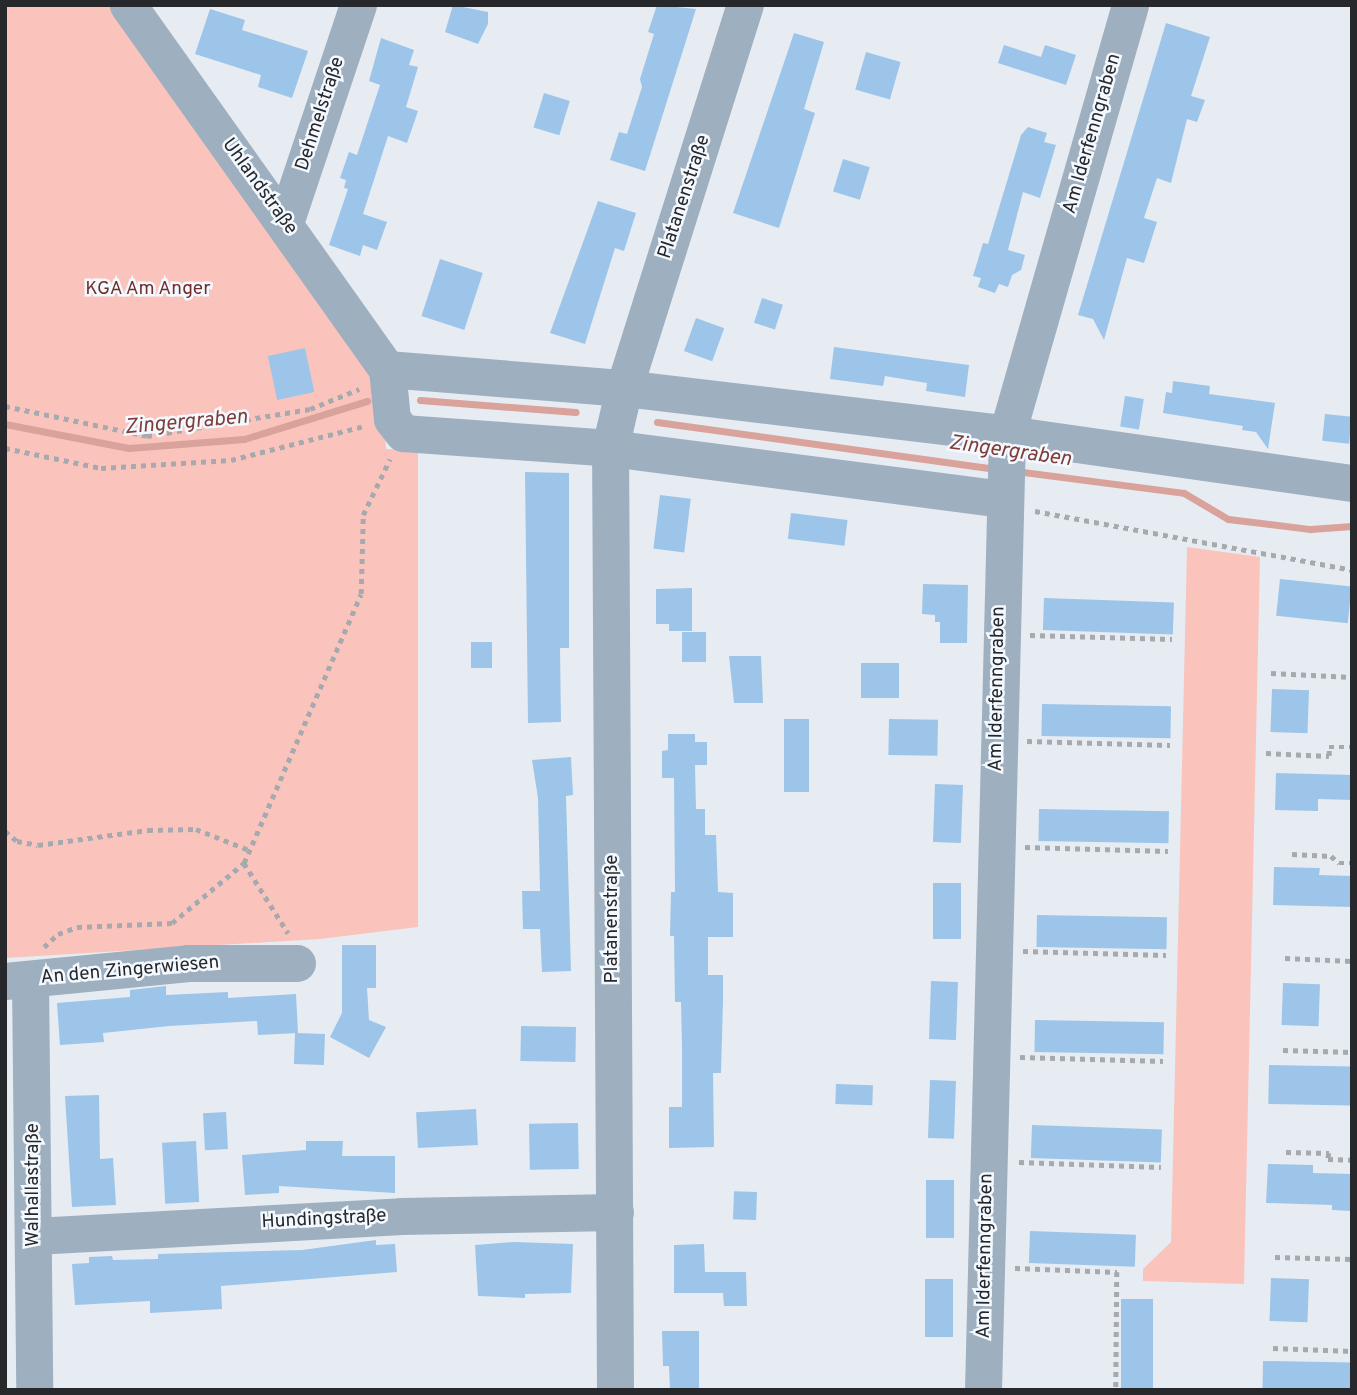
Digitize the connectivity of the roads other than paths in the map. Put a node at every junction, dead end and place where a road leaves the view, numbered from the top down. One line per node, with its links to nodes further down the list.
1 (128, 5): 5 (street, Uhlandstraße)
2 (358, 5): 5 (street, Dehmelstraße)
3 (746, 5): 7 (street, Platanenstraße)
4 (1130, 5): 9 (street, Am Iderfenngraben)
5 (285, 223): 6 (street, Uhlandstraße)
6 (389, 374): 7 (street); 8 (street)
7 (624, 388): 8 (street); 9 (street)
8 (610, 448): 9 (street); 13 (street, Platanenstraße)
9 (1004, 468): 10 (street); 17 (street, Am Iderfenngraben)
10 (1352, 483)
11 (297, 963): 12 (street, An den Zingerwiesen)
12 (18, 980): 14 (street, Walhallastraße)
13 (615, 1212): 14 (street, Hundingstraße); 16 (street, Platanenstraße)
14 (34, 1236): 15 (street, Walhallastraße)
15 (34, 1390)
16 (615, 1390)
17 (983, 1390)

